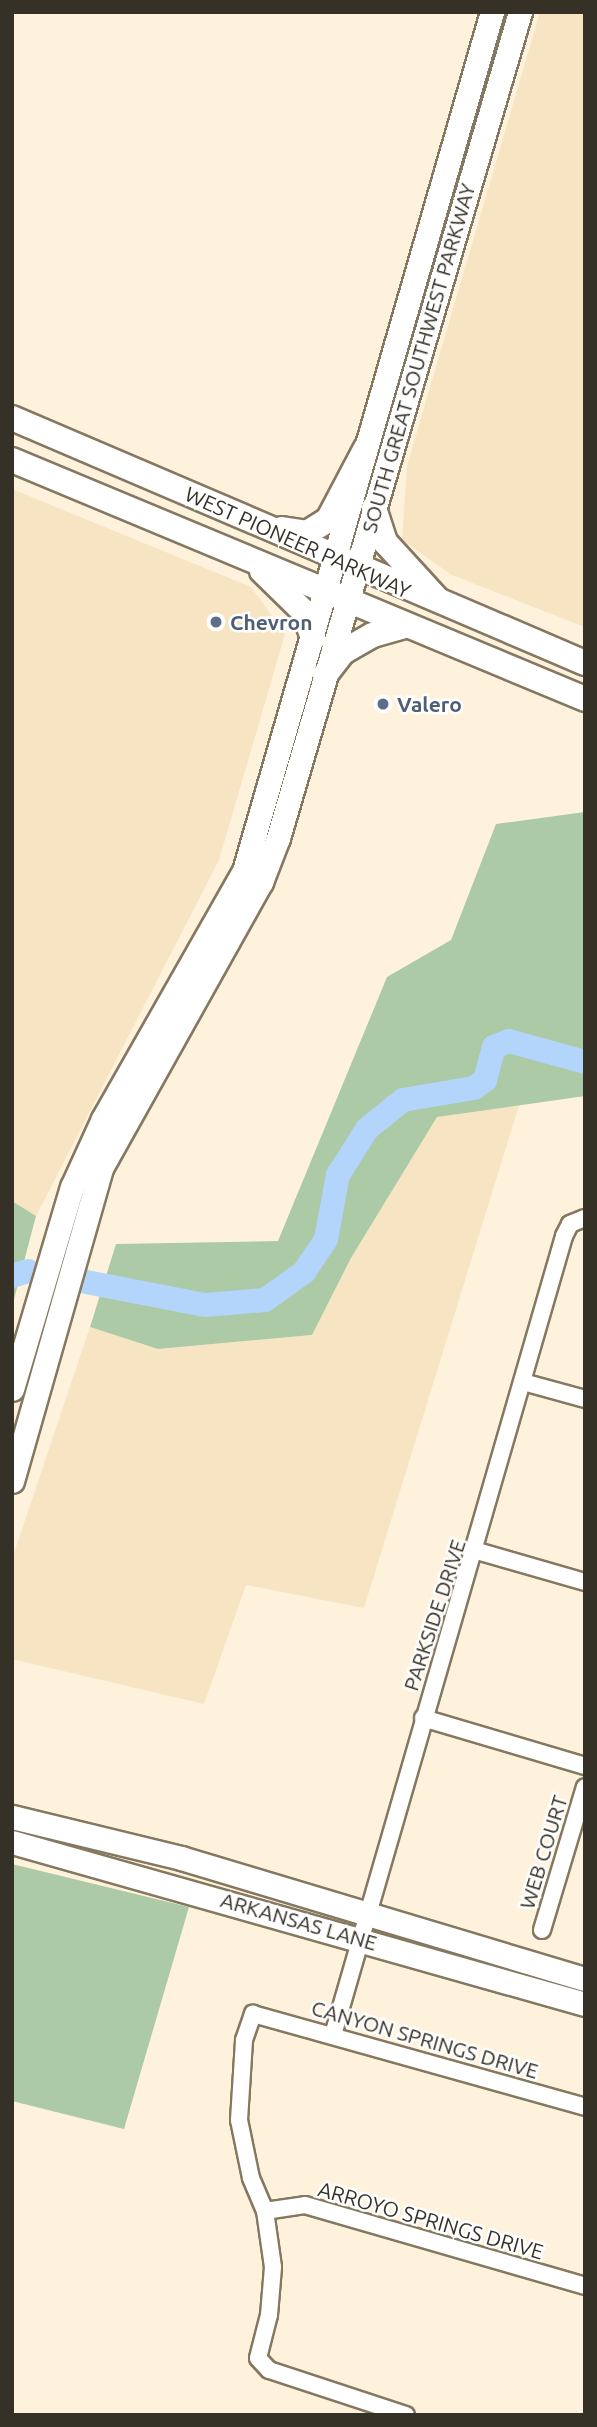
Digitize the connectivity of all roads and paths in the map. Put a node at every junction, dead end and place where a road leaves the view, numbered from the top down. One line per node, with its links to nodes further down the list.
1 (492, 12): 4 (main road, SOUTH GREAT SOUTHWEST PARKWAY)
2 (520, 12): 6 (main road, SOUTH GREAT SOUTHWEST PARKWAY)
3 (12, 418): 7 (main road, WEST PIONEER PARKWAY)
4 (366, 449): 7 (main road); 9 (main road, SOUTH GREAT SOUTHWEST PARKWAY)
5 (12, 460): 8 (main road, WEST PIONEER PARKWAY)
6 (374, 508): 9 (main road, SOUTH GREAT SOUTHWEST PARKWAY); 11 (main road)
7 (262, 527): 9 (main road, WEST PIONEER PARKWAY)
8 (242, 556): 10 (main road, WEST PIONEER PARKWAY); 13 (main road)
9 (346, 563): 10 (main road, SOUTH GREAT SOUTHWEST PARKWAY); 11 (main road, WEST PIONEER PARKWAY)
10 (336, 596): 12 (main road, WEST PIONEER PARKWAY); 13 (main road, SOUTH GREAT SOUTHWEST PARKWAY); 15 (main road, SOUTH GREAT SOUTHWEST PARKWAY)
11 (445, 607): 14 (main road, WEST PIONEER PARKWAY)
12 (405, 626): 15 (main road); 16 (main road, WEST PIONEER PARKWAY)
13 (313, 638): 19 (main road, SOUTH GREAT SOUTHWEST PARKWAY)
14 (585, 663)
15 (325, 675): 21 (main road, SOUTH GREAT SOUTHWEST PARKWAY)
16 (585, 699)
17 (585, 1218): 18 (street, PARKSIDE DRIVE)
18 (523, 1382): 20 (street); 22 (street, PARKSIDE DRIVE)
19 (12, 1389)
20 (585, 1399)
21 (12, 1481)
22 (477, 1551): 23 (street); 24 (street, PARKSIDE DRIVE)
23 (585, 1582)
24 (423, 1718): 25 (street); 29 (street, PARKSIDE DRIVE)
25 (585, 1766)
26 (585, 1787): 30 (street, WEB COURT)
27 (12, 1817): 29 (main road, ARKANSAS LANE)
28 (12, 1842): 31 (main road, ARKANSAS LANE)
29 (368, 1915): 31 (street, PARKSIDE DRIVE); 32 (main road, ARKANSAS LANE)
30 (542, 1930)
31 (361, 1939): 33 (main road, ARKANSAS LANE); 34 (street, PARKSIDE DRIVE)
32 (585, 1979)
33 (585, 2004)
34 (334, 2035): 35 (street, CANYON SPRINGS DRIVE); 36 (street, CANYON SPRINGS DRIVE)
35 (585, 2106)
36 (265, 2211): 37 (street, ARROYO SPRINGS DRIVE); 38 (street)
37 (585, 2286)
38 (406, 2415)

